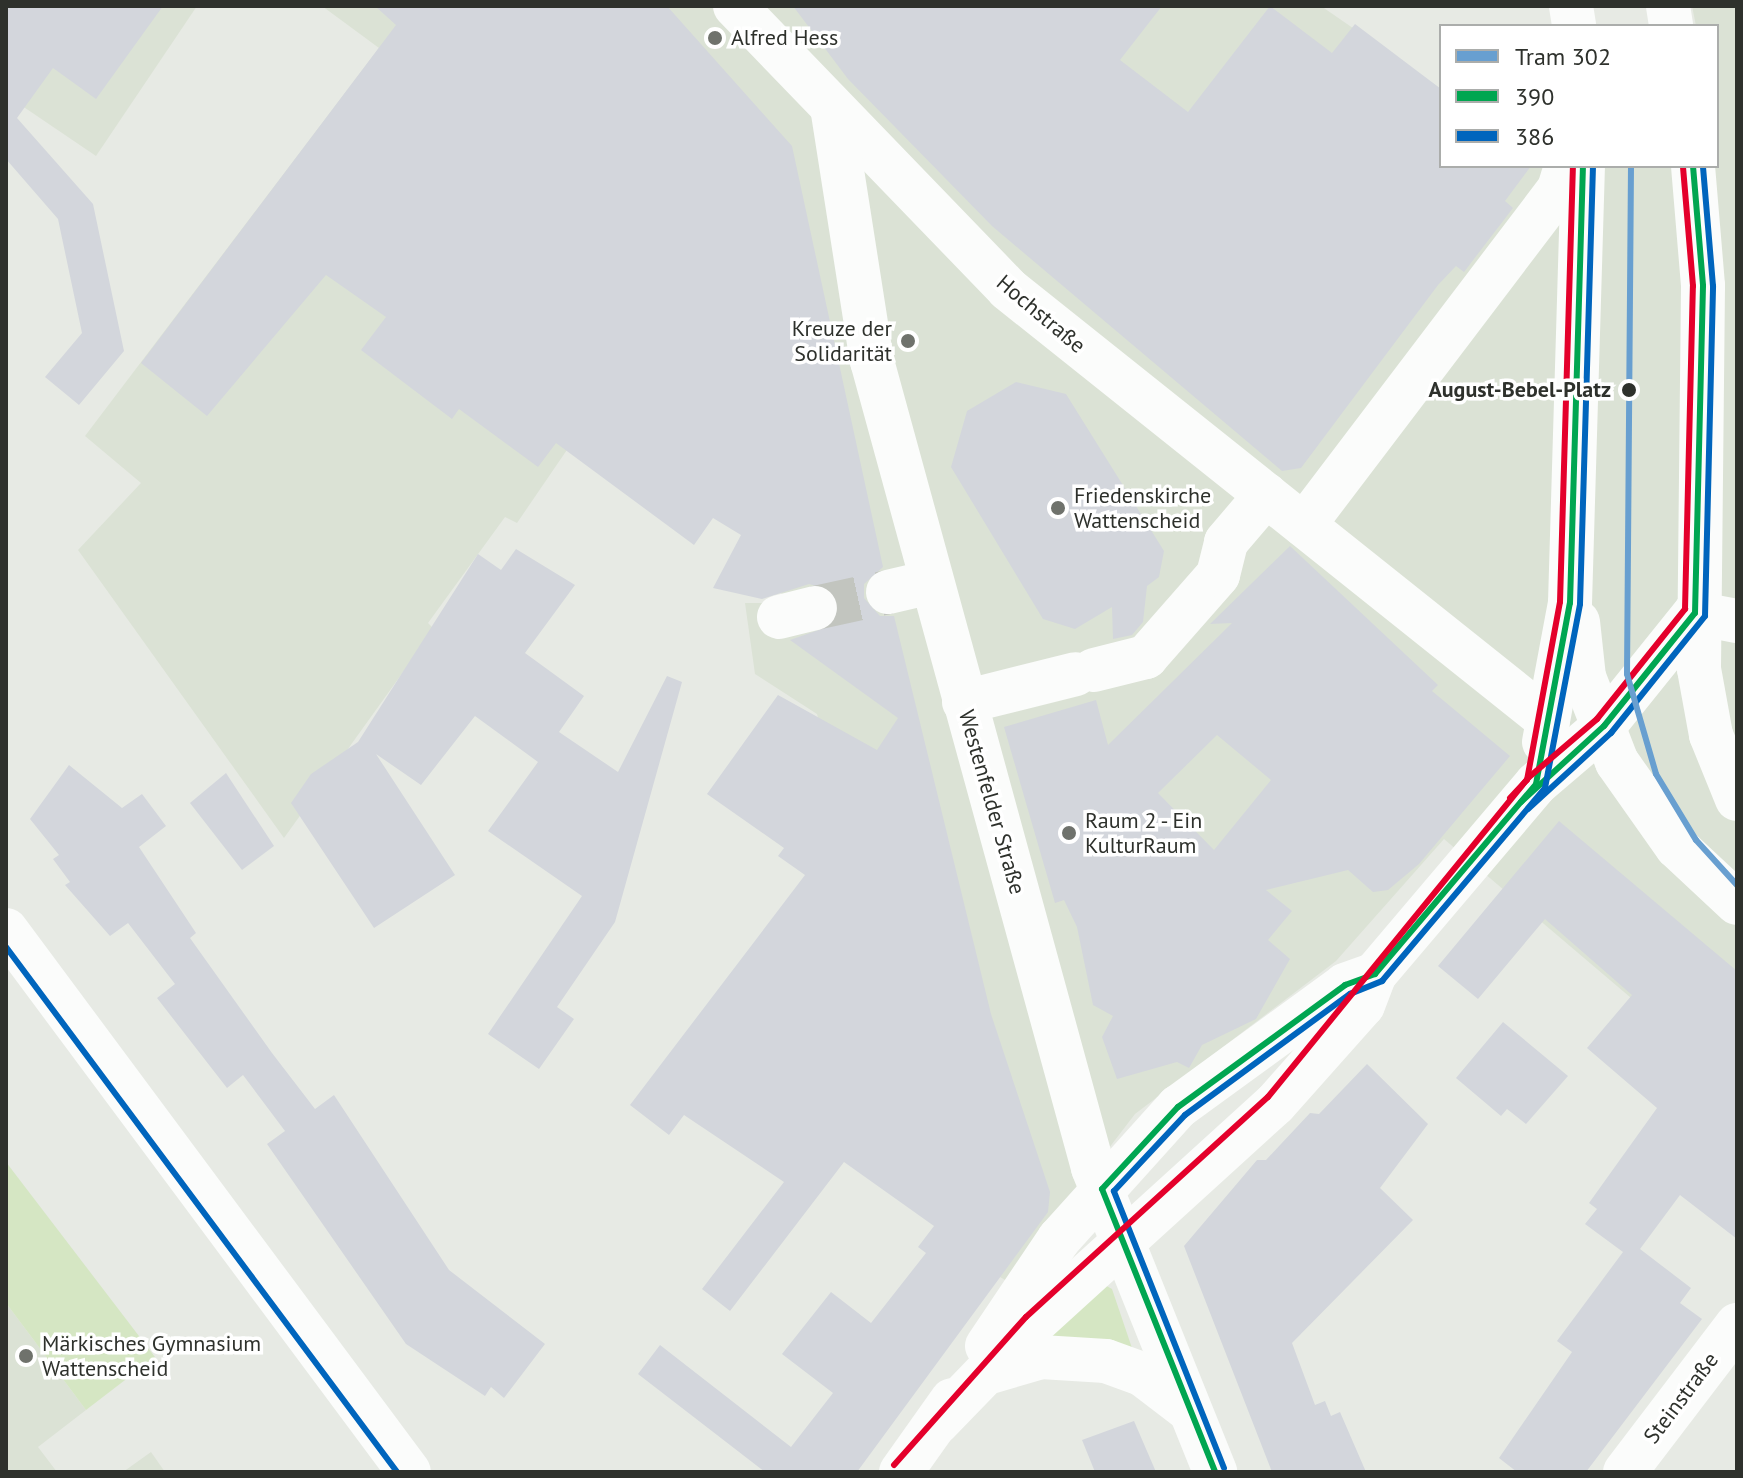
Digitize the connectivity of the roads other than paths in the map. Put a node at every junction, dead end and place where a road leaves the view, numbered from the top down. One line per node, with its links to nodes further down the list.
1 (735, 6): 2 (street, Hochstraße)
2 (833, 113): 6 (street, Hochstraße); 8 (street, Westenfelder Straße)
3 (1565, 168): 7 (street)
4 (1583, 168): 10 (street)
5 (1693, 168): 11 (street)
6 (1266, 495): 7 (street, Hochstraße); 12 (street)
7 (1304, 525): 13 (street, Hochstraße)
8 (931, 582): 9 (street); 12 (street, Westenfelder Straße)
9 (888, 592)
10 (1570, 603): 13 (street); 14 (street)
11 (1716, 617): 14 (street); 16 (street)
12 (964, 702): 20 (street, Westenfelder Straße)
13 (1548, 720): 15 (street)
14 (1604, 726): 15 (street); 17 (street)
15 (1536, 784): 19 (street)
16 (1735, 790)
17 (1737, 903)
18 (6, 930): 26 (street)
19 (1375, 974): 20 (street); 21 (street)
20 (1102, 1189): 21 (street, Westenfelder Straße); 25 (street)
21 (1125, 1242): 23 (street); 24 (street, Westenfelder Straße)
22 (1737, 1325): 29 (street, Steinstraße)
23 (985, 1374): 24 (street); 25 (street)
24 (1188, 1409): 28 (street, Westenfelder Straße)
25 (937, 1423): 27 (street)
26 (409, 1472)
27 (901, 1472)
28 (1215, 1472)
29 (1625, 1472)

